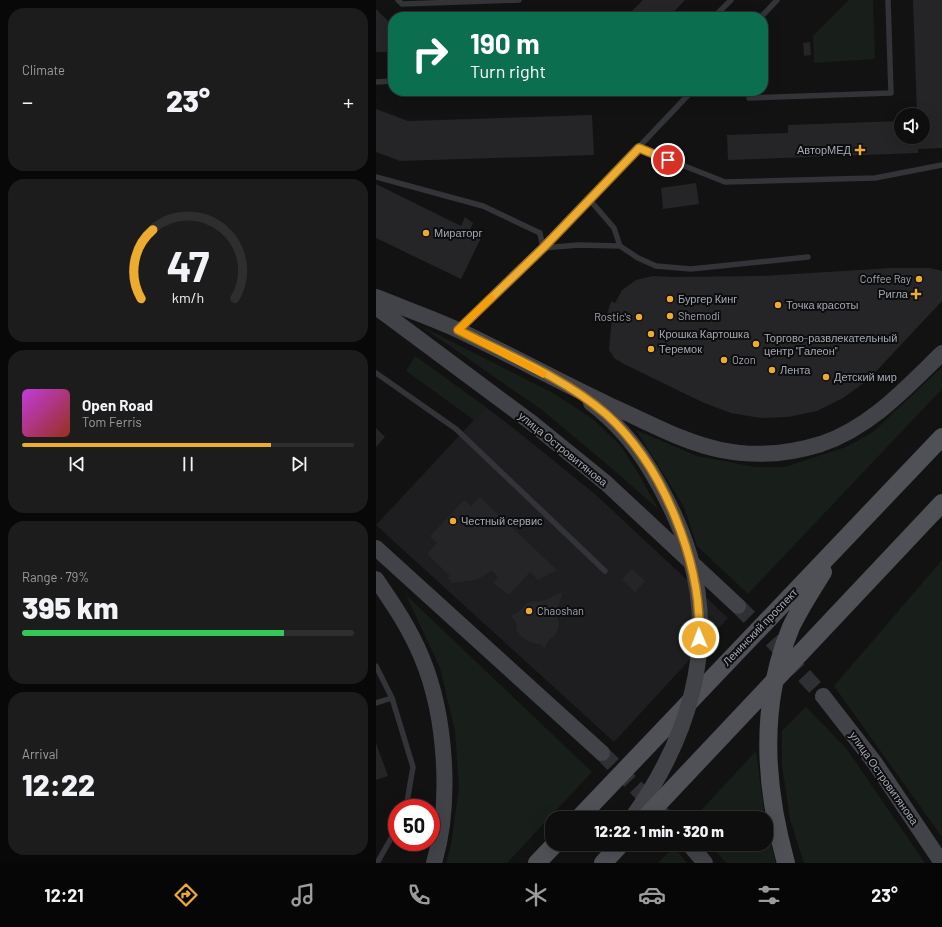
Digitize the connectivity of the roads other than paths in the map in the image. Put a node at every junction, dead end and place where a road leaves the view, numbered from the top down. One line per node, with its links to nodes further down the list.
1 (398, 0): 2 (lane)
2 (518, 0)
3 (731, 0): 6 (lane)
4 (777, 0): 7 (lane)
5 (888, 0): 11 (lane)
6 (719, 12)
7 (766, 12)
8 (388, 81): 9 (lane)
9 (376, 82)
10 (687, 96): 12 (lane)
11 (749, 98)
12 (639, 148): 13 (lane); 15 (lane)
13 (942, 166)
14 (376, 177): 17 (lane)
15 (589, 199): 16 (lane); 17 (lane)
16 (620, 246): 17 (lane); 18 (lane)
17 (543, 248): 21 (lane)
18 (808, 257)
19 (376, 297): 21 (main road)
20 (376, 306): 31 (main road, улица Островитянова)
21 (458, 330): 24 (main road)
22 (942, 353): 24 (main road)
23 (376, 373): 29 (lane)
24 (556, 380): 39 (main road, bridge)
25 (942, 437): 27 (main road, Ленинский проспект)
26 (942, 503): 40 (main road, bridge)
27 (839, 545): 38 (main road, Ленинский проспект); 51 (main road)
28 (376, 548): 36 (main road)
29 (605, 571)
30 (376, 579): 47 (main road)
31 (738, 606)
32 (376, 666): 34 (lane)
33 (823, 696): 52 (main road, улица Островитянова)
34 (392, 698): 35 (lane); 37 (lane)
35 (376, 703)
36 (602, 753)
37 (408, 799)
38 (586, 811)
39 (636, 811)
40 (652, 811)
41 (388, 844): 46 (lane)
42 (548, 851): 48 (main road)
43 (610, 851): 49 (main road)
44 (614, 851): 49 (main road)
45 (695, 851): 50 (main road)
46 (377, 863)
47 (434, 863)
48 (537, 863)
49 (602, 863)
50 (705, 863)
51 (786, 863)
52 (942, 863)

